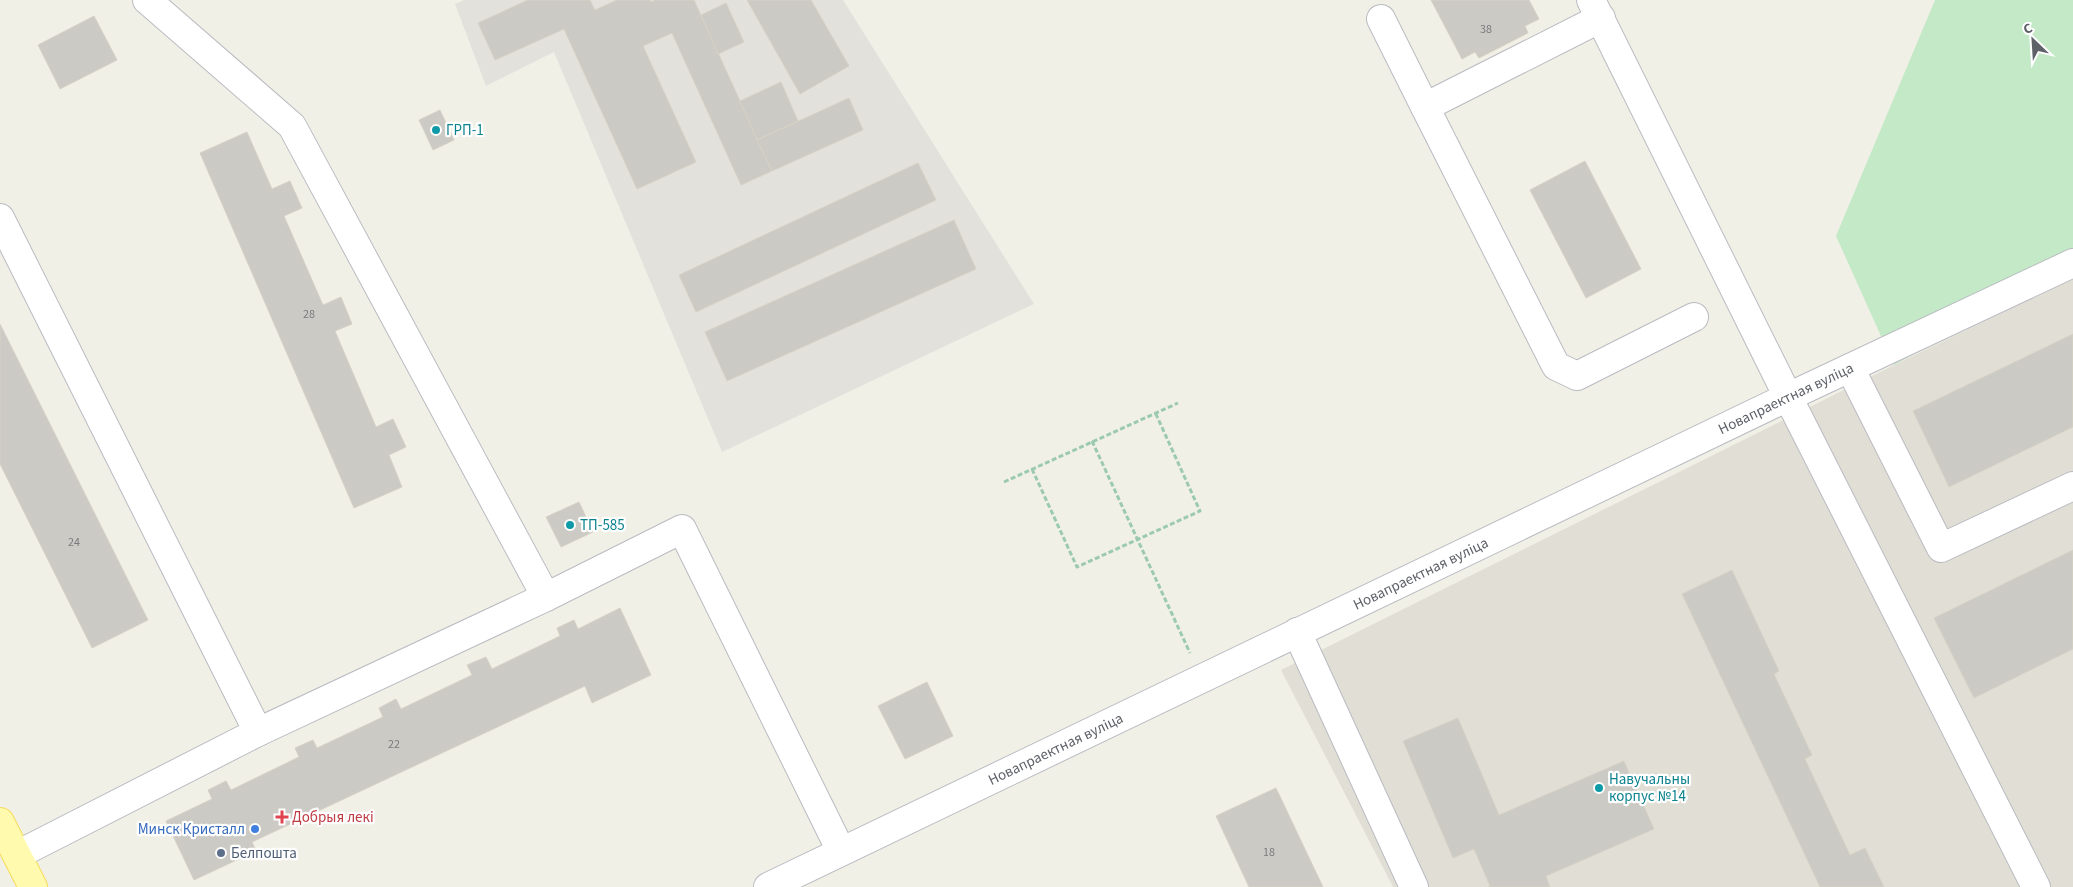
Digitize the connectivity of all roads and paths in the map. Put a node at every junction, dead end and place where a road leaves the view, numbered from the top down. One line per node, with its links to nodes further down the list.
1 (147, 0): 17 (street)
2 (1596, 9): 4 (street); 9 (street)
3 (1381, 19): 4 (street)
4 (1425, 107): 7 (street)
5 (0, 218): 20 (street)
6 (2073, 263): 8 (street, Новапраектная вуліца)
7 (1694, 317)
8 (1850, 368): 9 (street, Новапраектная вуліца); 15 (street)
9 (1788, 398): 18 (street, Новапраектная вуліца); 27 (street)
10 (1178, 403): 11 (path)
11 (1155, 412): 12 (path); 16 (path)
12 (1092, 441): 13 (path); 16 (path)
13 (1032, 469): 14 (path); 16 (path)
14 (1004, 482)
15 (2073, 486)
16 (1138, 540): 19 (path)
17 (546, 597): 20 (street); 22 (street)
18 (1297, 632): 19 (street, Новапраектная вуліца); 26 (street)
19 (1201, 678): 22 (street, Новапраектная вуліца)
20 (258, 732): 23 (street)
21 (0, 822): 23 (main road)
22 (841, 851): 24 (street, Новапраектная вуліца)
23 (16, 855): 25 (main road)
24 (781, 884)
25 (33, 887)
26 (1414, 887)
27 (2036, 887)

